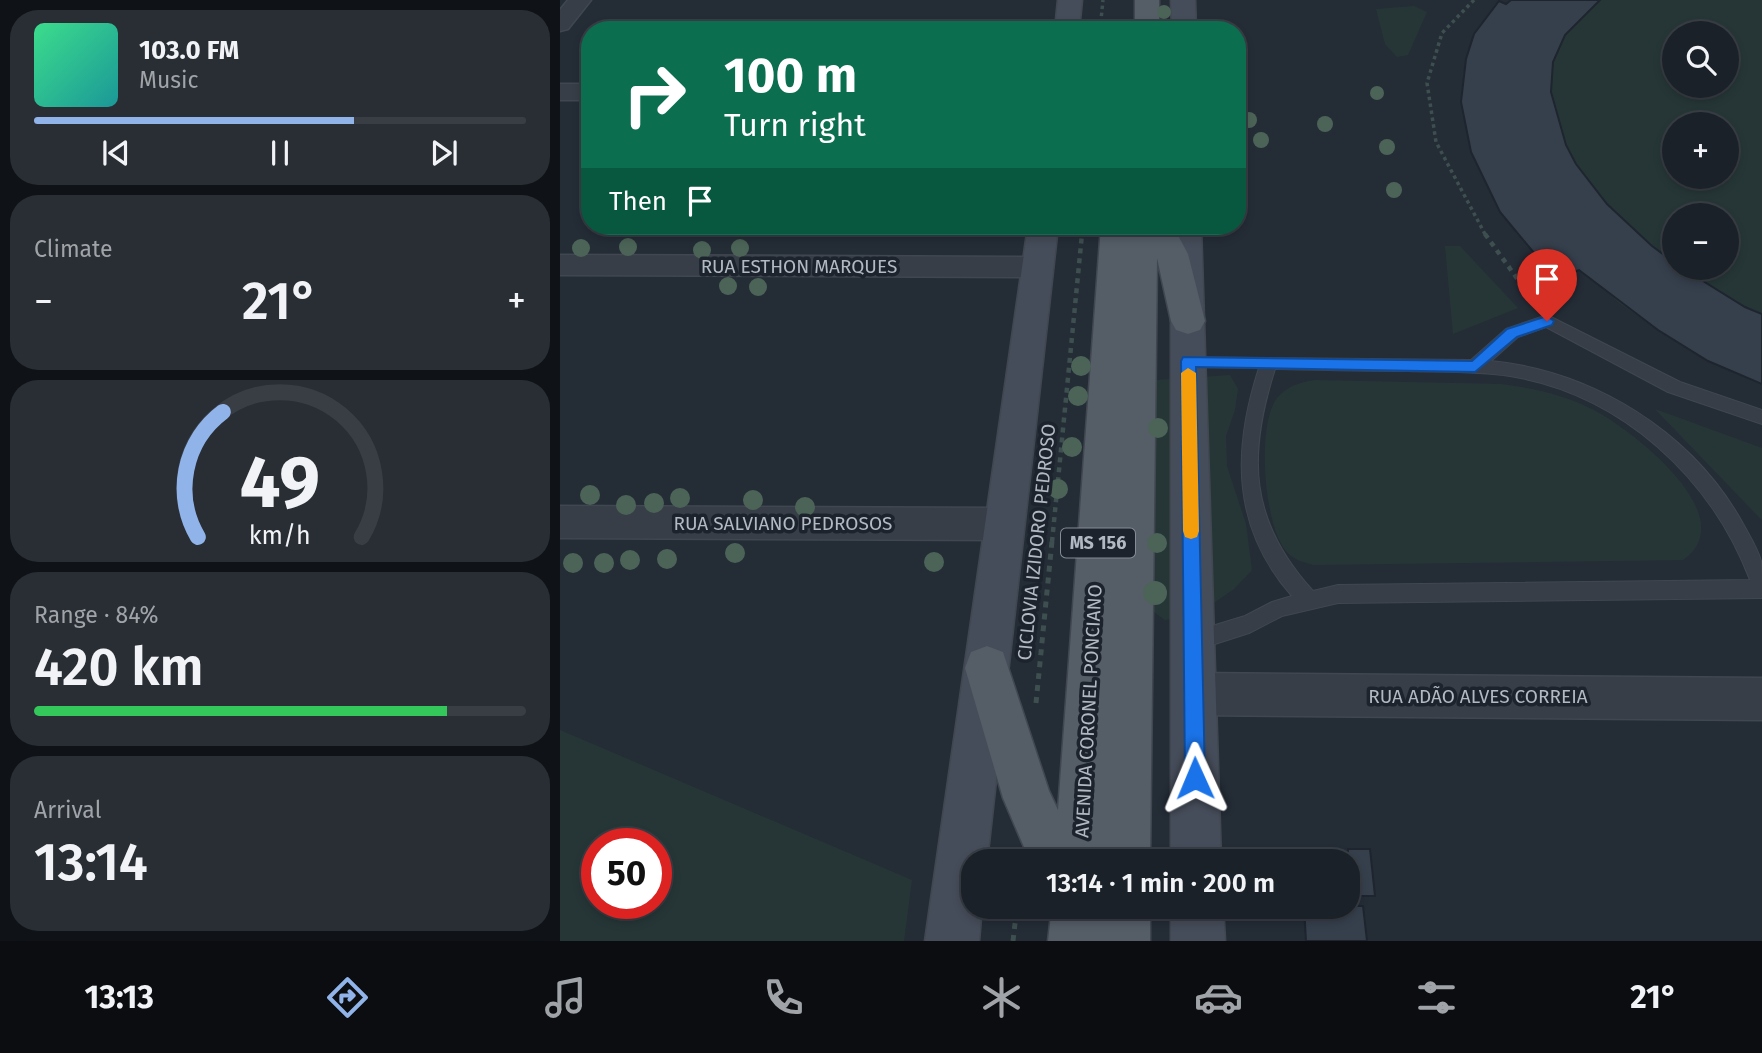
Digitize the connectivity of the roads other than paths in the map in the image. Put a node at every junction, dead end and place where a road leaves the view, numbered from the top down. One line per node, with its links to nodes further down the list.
1 (580, 0): 8 (street)
2 (1070, 0): 5 (main road)
3 (1147, 0): 6 (main road)
4 (1183, 0): 7 (main road)
5 (1067, 21)
6 (1147, 21)
7 (1184, 21)
8 (560, 24)
9 (560, 92): 10 (street)
10 (581, 92)
11 (1042, 235): 17 (main road)
12 (1116, 235): 32 (main road, AVENIDA CORONEL PONCIANO / MS 156)
13 (1142, 235): 33 (main road)
14 (1162, 235): 18 (main road)
15 (1186, 235): 18 (main road)
16 (560, 265): 17 (street, RUA ESTHON MARQUES)
17 (1037, 267): 24 (main road)
18 (1188, 321): 19 (main road)
19 (1188, 361): 20 (lane); 27 (main road)
20 (1269, 363): 21 (lane); 26 (lane)
21 (1475, 366): 22 (lane); 25 (lane)
22 (1762, 417)
23 (560, 522): 24 (street, RUA SALVIANO PEDROSOS)
24 (1006, 524): 28 (main road)
25 (1762, 588): 26 (lane)
26 (1308, 599): 27 (lane)
27 (1193, 641): 29 (main road)
28 (987, 668): 31 (main road); 37 (main road)
29 (1193, 694): 30 (street, RUA ADÃO ALVES CORREIA); 34 (main road)
30 (1762, 699)
31 (1050, 849)
32 (1088, 849)
33 (1125, 849)
34 (1196, 849)
35 (1100, 919): 38 (main road, AVENIDA CORONEL PONCIANO)
36 (1197, 919): 39 (main road)
37 (952, 941)
38 (1123, 941)
39 (1198, 941)

